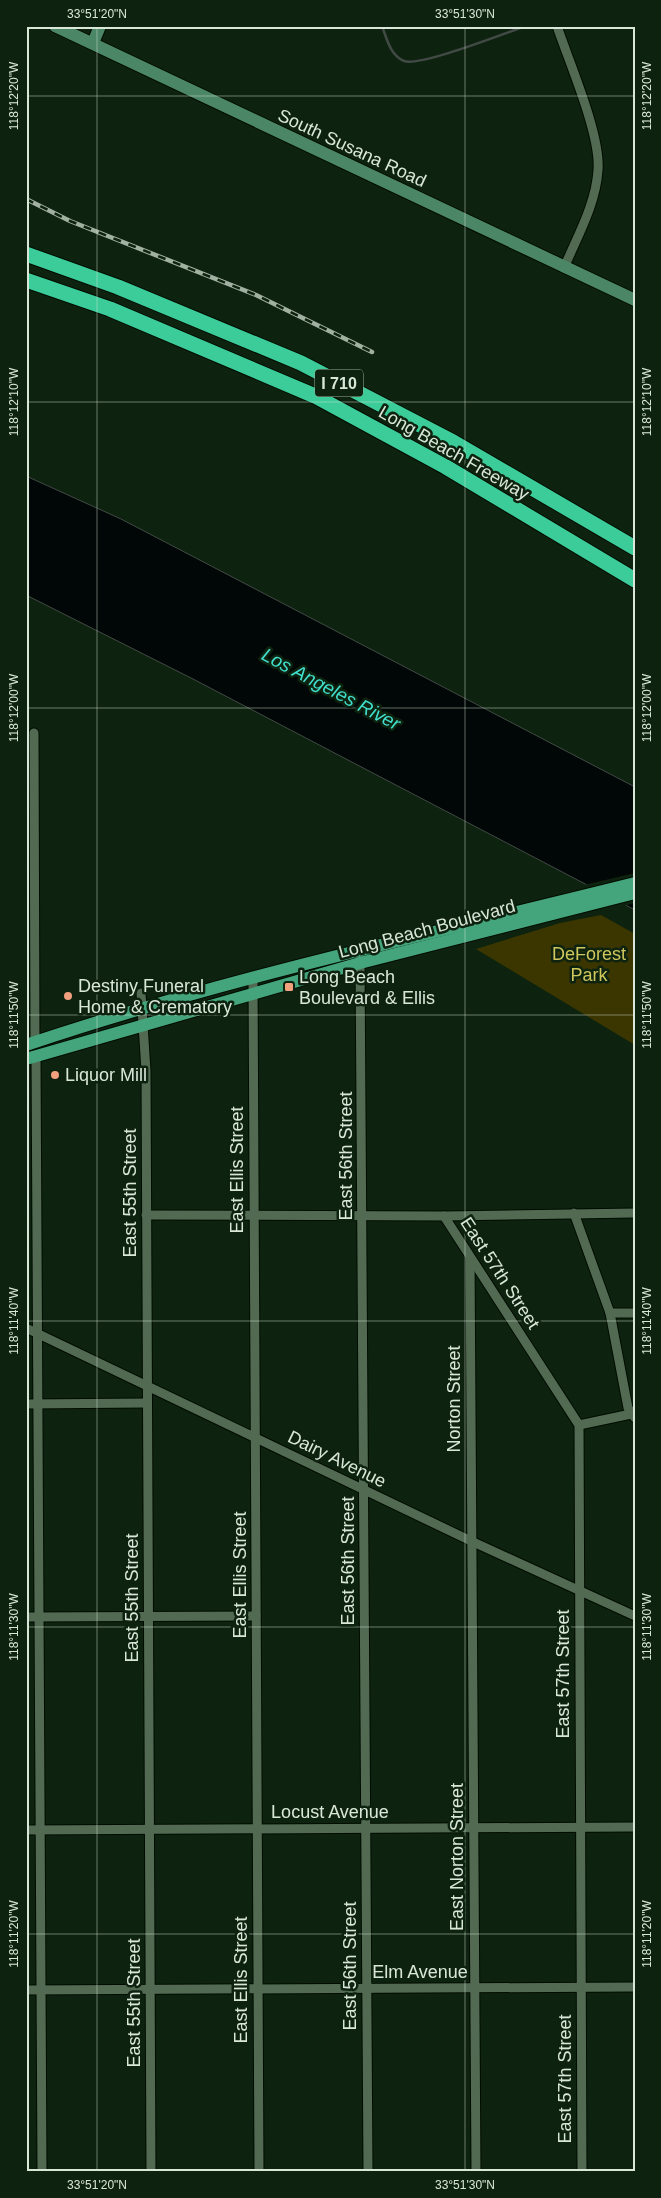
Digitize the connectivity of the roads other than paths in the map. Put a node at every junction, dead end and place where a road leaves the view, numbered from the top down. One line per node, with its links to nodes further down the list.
1 (55, 26): 4 (street, South Susana Road)
2 (100, 26): 4 (street)
3 (557, 26): 6 (street)
4 (93, 43): 6 (street, South Susana Road)
5 (26, 254): 10 (highway, Long Beach Freeway / I 710)
6 (564, 268): 8 (street, South Susana Road)
7 (26, 280): 9 (highway, Long Beach Freeway / I 710)
8 (635, 300)
9 (572, 543): 11 (highway, Long Beach Freeway / I 710); 12 (highway)
10 (635, 546)
11 (635, 580)
12 (635, 589)
13 (34, 733): 14 (street)
14 (30, 876): 23 (street)
15 (635, 883): 17 (main road, Long Beach Boulevard)
16 (635, 893): 17 (main road, Long Beach Boulevard)
17 (360, 957): 18 (main road, Long Beach Boulevard); 20 (main road, Long Beach Boulevard); 29 (street, East 56th Street)
18 (253, 978): 20 (street, East Ellis Street); 21 (main road, Long Beach Boulevard)
19 (141, 994): 21 (street, East 55th Street)
20 (254, 994): 22 (main road, Long Beach Boulevard); 27 (street, East Ellis Street)
21 (143, 1008): 22 (street, East 55th Street); 23 (main road, Long Beach Boulevard)
22 (144, 1024): 24 (main road, Long Beach Boulevard); 28 (street, East 55th Street)
23 (30, 1043)
24 (31, 1057): 35 (street)
25 (574, 1213): 26 (street); 30 (street); 32 (street)
26 (635, 1213)
27 (254, 1215): 28 (street); 29 (street); 42 (street, East Ellis Street)
28 (146, 1216): 36 (street, East 55th Street)
29 (362, 1216): 30 (street); 43 (street, East 56th Street)
30 (444, 1216): 31 (street, East 57th Street)
31 (470, 1256): 41 (street, East 57th Street); 44 (street, Norton Street)
32 (610, 1312): 33 (street); 40 (street)
33 (635, 1312)
34 (26, 1328): 35 (street, Dairy Avenue)
35 (38, 1334): 36 (street, Dairy Avenue); 39 (street)
36 (147, 1387): 37 (street, East 55th Street); 42 (street, Dairy Avenue)
37 (147, 1403): 39 (street); 50 (street, East 55th Street)
38 (26, 1404): 39 (street)
39 (38, 1404): 49 (street)
40 (633, 1416): 41 (street)
41 (579, 1425): 45 (street, East 57th Street)
42 (255, 1436): 43 (street, Dairy Avenue); 46 (street, East Ellis Street)
43 (364, 1490): 44 (street, Dairy Avenue); 53 (street, East 56th Street)
44 (471, 1541): 45 (street, Dairy Avenue); 54 (street, East Norton Street)
45 (578, 1591): 47 (street, Dairy Avenue); 51 (street, East 57th Street)
46 (256, 1616): 50 (street); 55 (street, East Ellis Street)
47 (635, 1616)
48 (26, 1617): 49 (street)
49 (40, 1617): 50 (street); 57 (street)
50 (149, 1617): 58 (street, East 55th Street)
51 (580, 1827): 52 (street, Locust Avenue); 54 (street, Locust Avenue); 61 (street, East 57th Street)
52 (635, 1827)
53 (366, 1828): 54 (street, Locust Avenue); 55 (street, Locust Avenue); 63 (street, East 56th Street)
54 (473, 1828): 60 (street, East Norton Street)
55 (257, 1829): 58 (street, Locust Avenue); 62 (street, East Ellis Street)
56 (26, 1830): 57 (street, Locust Avenue)
57 (40, 1830): 58 (street, Locust Avenue); 65 (street)
58 (149, 1830): 66 (street, East 55th Street)
59 (635, 1987): 61 (street, Elm Avenue)
60 (474, 1988): 61 (street, Elm Avenue); 63 (street, Elm Avenue); 71 (street, East Norton Street)
61 (581, 1988): 72 (street, East 57th Street)
62 (258, 1989): 63 (street, Elm Avenue); 66 (street, Elm Avenue); 69 (street, East Ellis Street)
63 (367, 1989): 70 (street, East 56th Street)
64 (26, 1990): 65 (street, Elm Avenue)
65 (41, 1990): 66 (street, Elm Avenue); 67 (street)
66 (150, 1990): 68 (street, East 55th Street)
67 (42, 2172)
68 (151, 2172)
69 (259, 2172)
70 (368, 2172)
71 (476, 2172)
72 (582, 2172)

